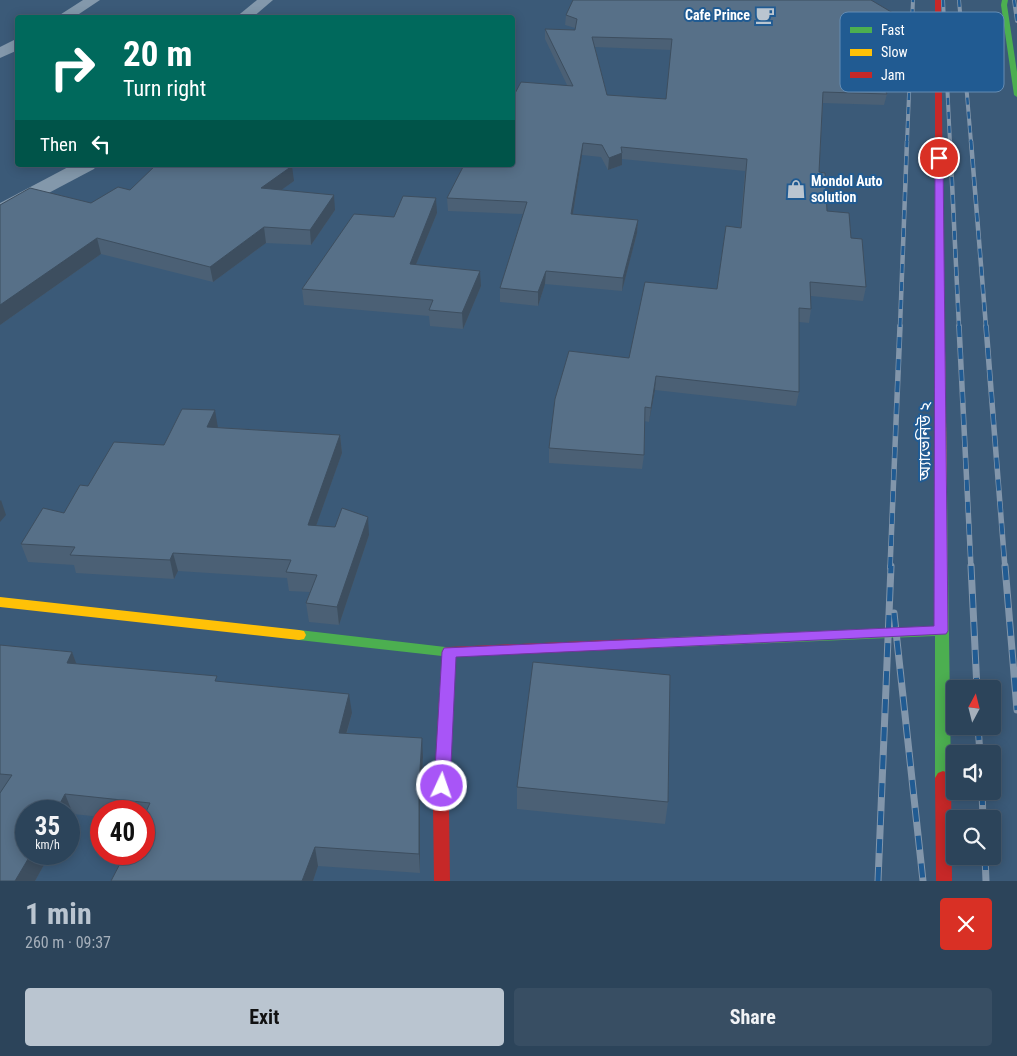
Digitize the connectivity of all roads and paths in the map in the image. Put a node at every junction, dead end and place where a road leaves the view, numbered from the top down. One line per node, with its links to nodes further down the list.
1 (93, 0): 4 (street)
2 (266, 0): 5 (street)
3 (1005, 0): 9 (main road)
4 (67, 15)
5 (246, 15)
6 (15, 45): 7 (street)
7 (0, 53)
8 (938, 92): 13 (main road, অ্যাভেনিউ ২)
9 (1017, 95)
10 (83, 167): 11 (street)
11 (0, 211)
12 (0, 602): 14 (main road)
13 (941, 631): 14 (main road); 16 (main road, অ্যাভেনিউ ২)
14 (449, 652): 15 (main road)
15 (442, 881)
16 (944, 881)

